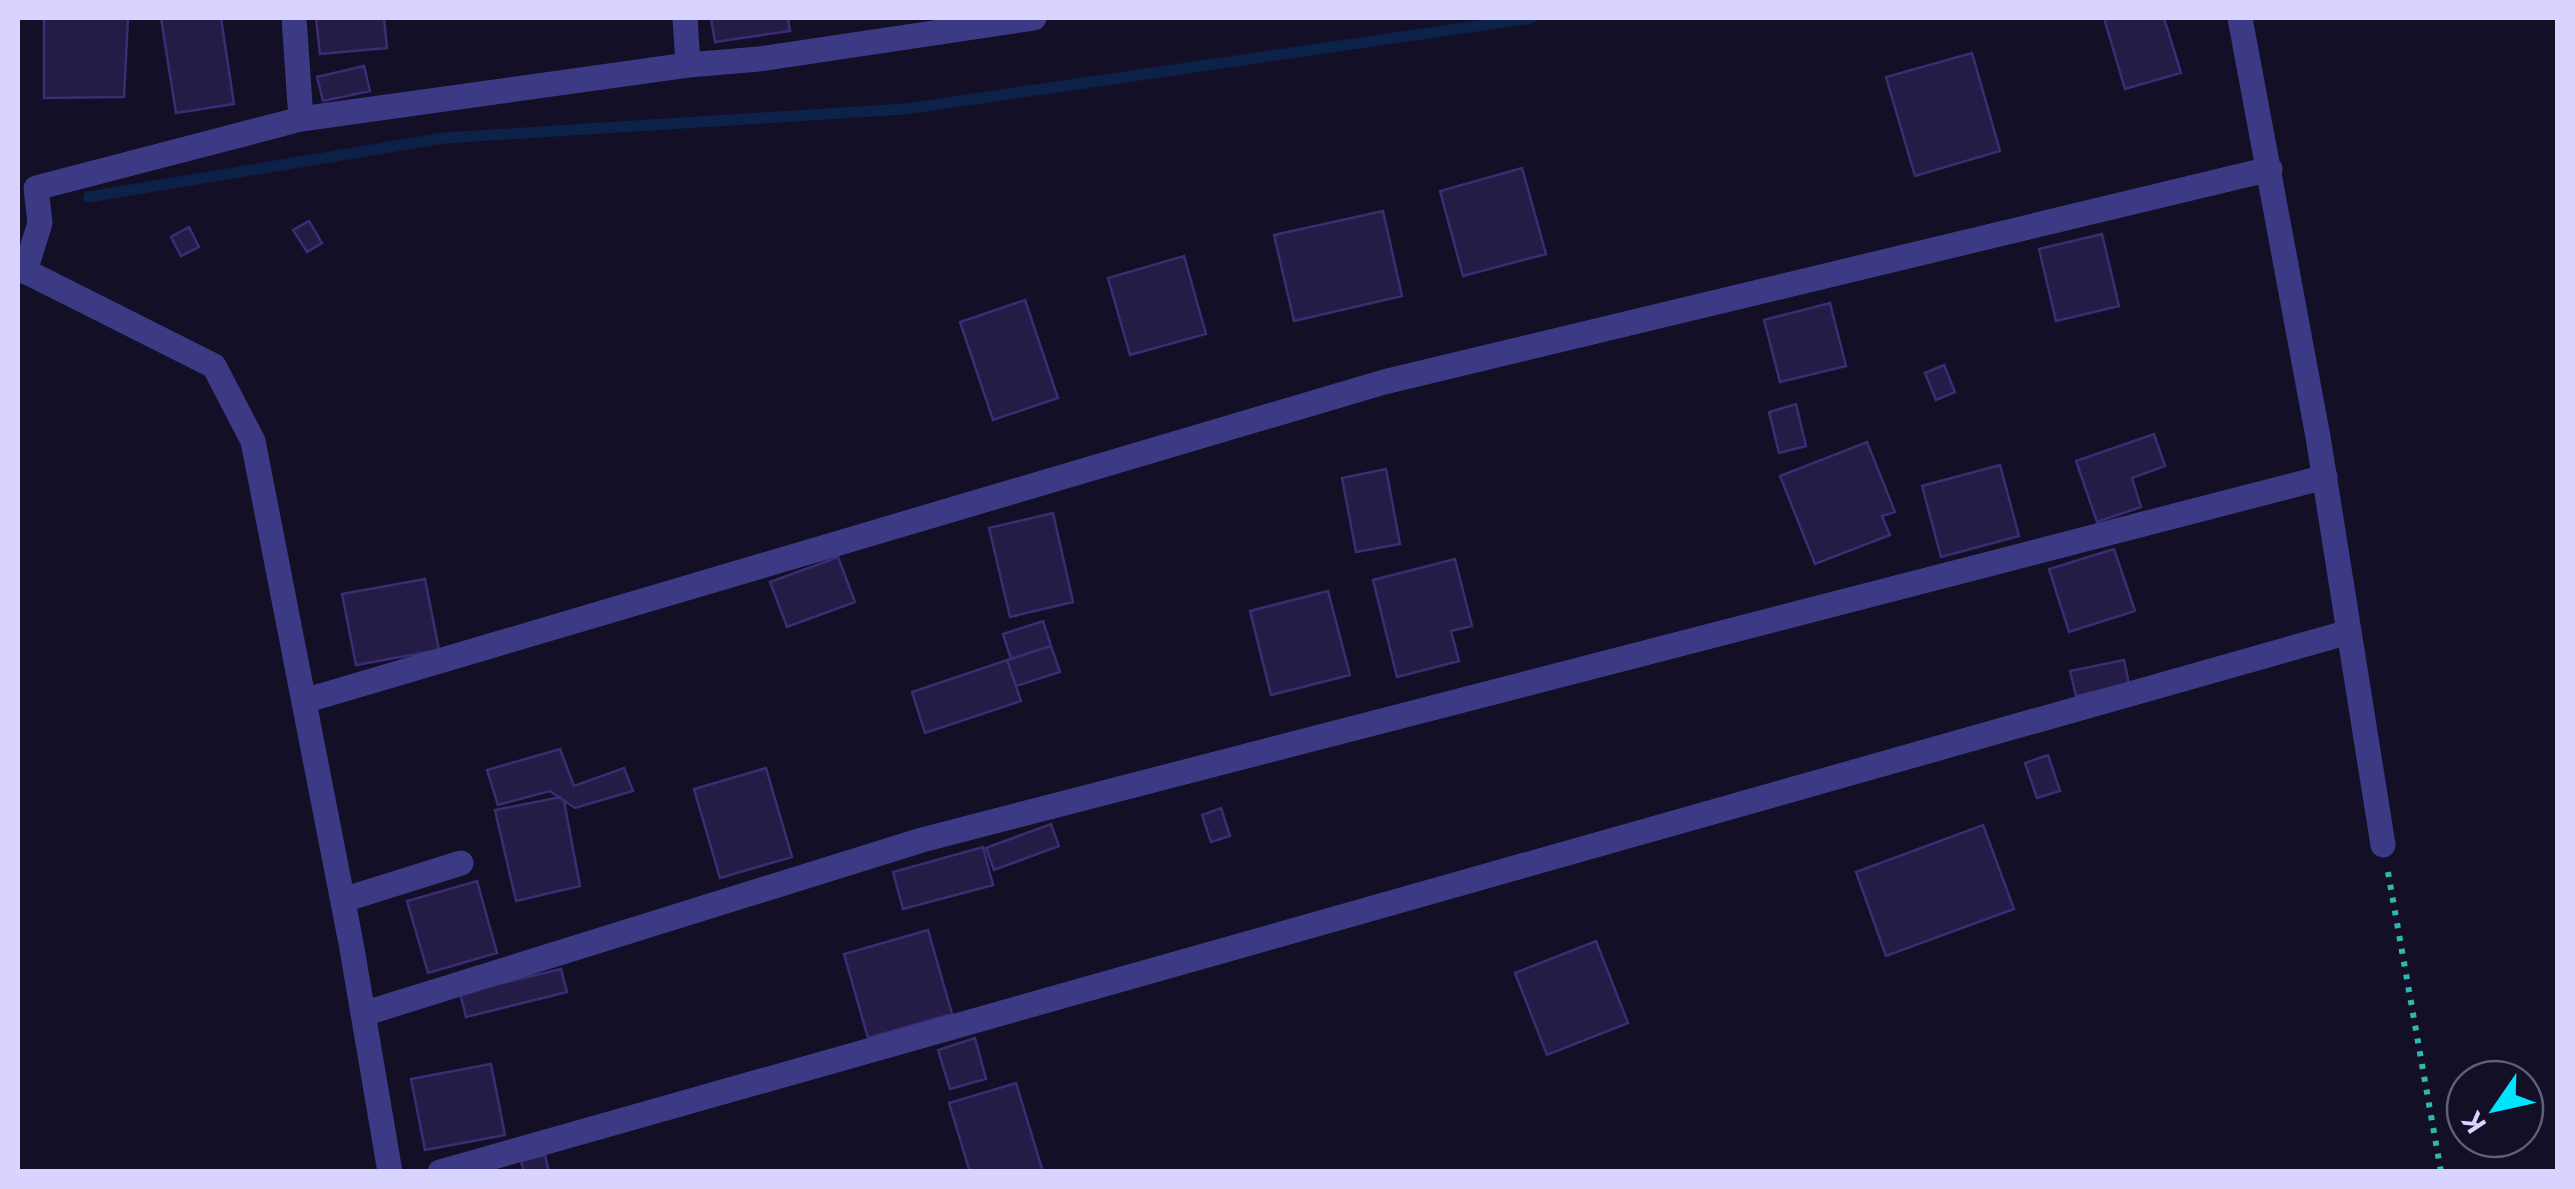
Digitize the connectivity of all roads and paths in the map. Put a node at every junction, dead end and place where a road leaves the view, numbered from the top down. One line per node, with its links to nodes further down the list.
1 (294, 18): 6 (street)
2 (685, 18): 5 (street)
3 (1027, 18): 5 (street)
4 (2240, 18): 7 (street)
5 (688, 65): 6 (street)
6 (301, 118): 8 (street)
7 (2270, 168): 10 (street); 12 (street)
8 (27, 186): 9 (street)
9 (22, 271): 12 (street)
10 (2325, 477): 11 (street); 16 (street)
11 (2350, 632): 13 (street); 18 (street)
12 (304, 702): 15 (street)
13 (2384, 846): 19 (path)
14 (461, 863): 15 (street)
15 (343, 900): 16 (street)
16 (363, 1014): 17 (street)
17 (390, 1172)
18 (440, 1172)
19 (2441, 1172)

